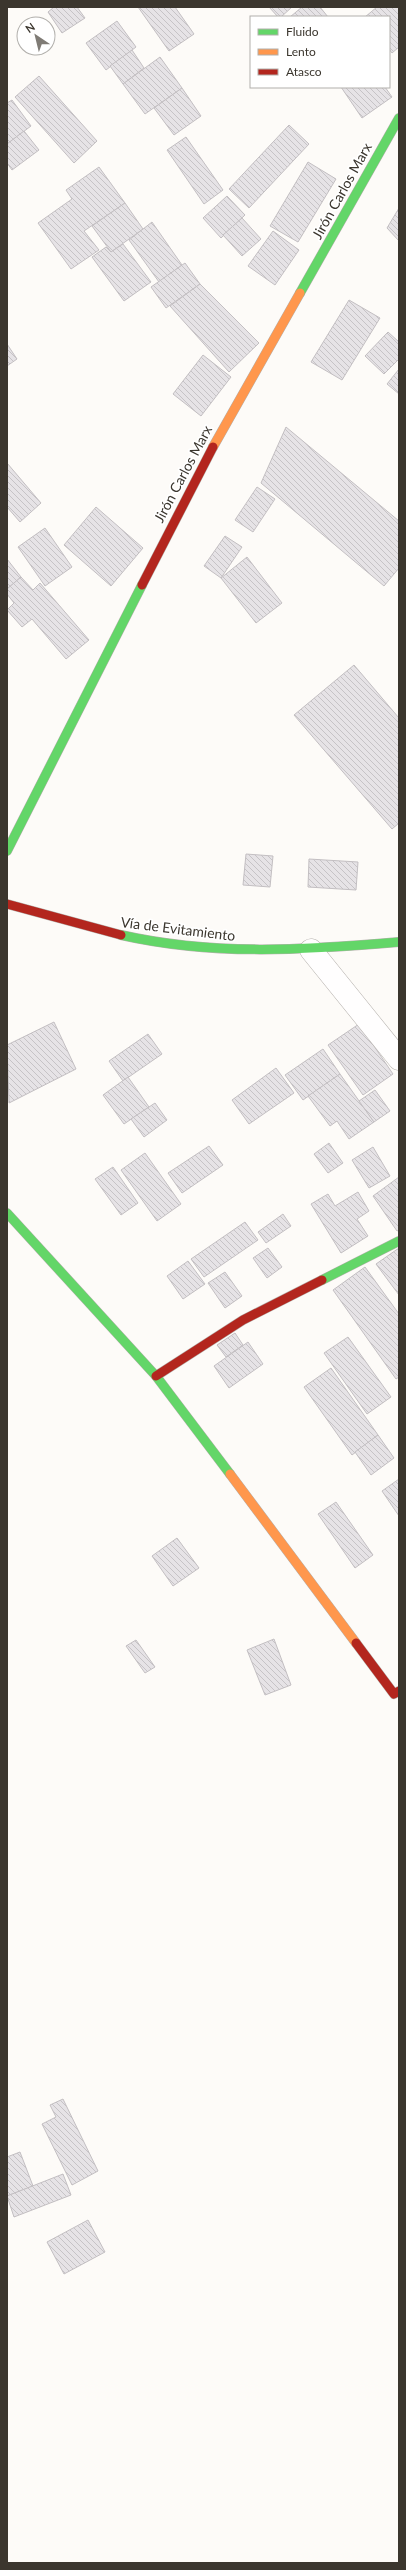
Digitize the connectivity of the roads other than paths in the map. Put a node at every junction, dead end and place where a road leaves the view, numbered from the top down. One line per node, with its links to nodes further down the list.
1 (399, 118): 2 (main road, Jirón Carlos Marx)
2 (7, 851)
3 (7, 904): 5 (main road, Vía de Evitamiento)
4 (399, 942): 5 (main road, Vía de Evitamiento)
5 (311, 950): 6 (street)
6 (399, 1059)
7 (7, 1213): 9 (main road)
8 (399, 1241): 9 (main road)
9 (156, 1376): 10 (main road)
10 (397, 1695)

